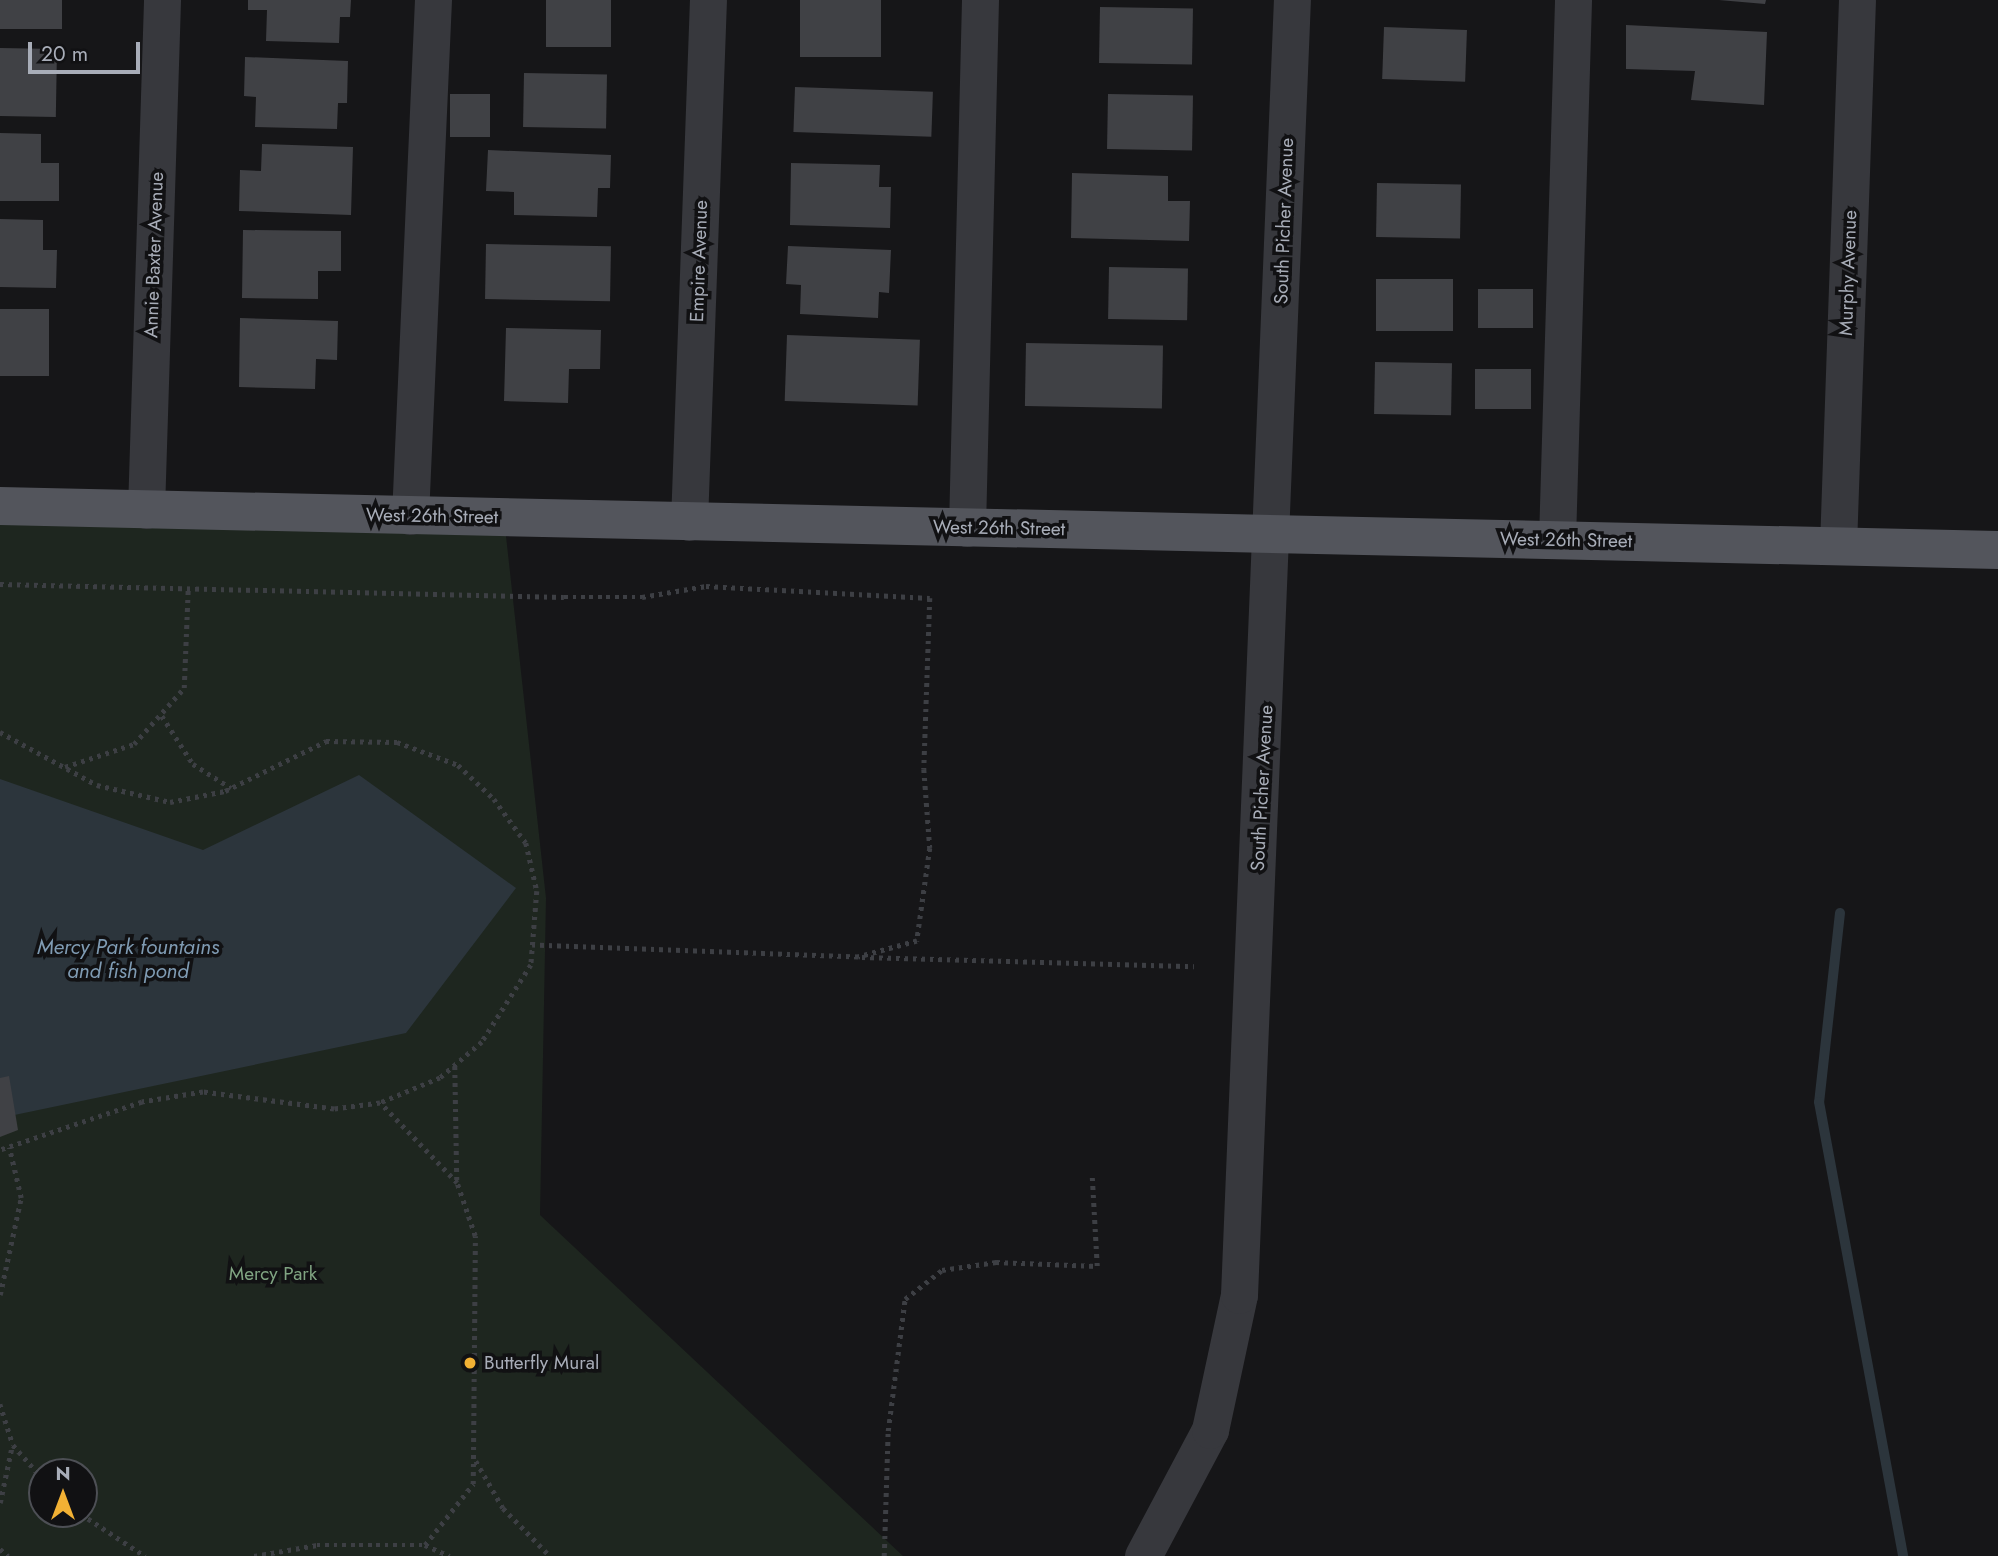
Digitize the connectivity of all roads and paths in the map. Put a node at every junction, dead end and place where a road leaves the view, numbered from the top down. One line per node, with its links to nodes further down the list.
1 (162, 0): 9 (street, Annie Baxter Avenue)
2 (433, 0): 10 (street)
3 (708, 0): 11 (street, Empire Avenue)
4 (979, 0): 12 (street)
5 (1292, 0): 13 (street, South Picher Avenue)
6 (1573, 0): 14 (street)
7 (1857, 0): 15 (street, Murphy Avenue)
8 (0, 506): 9 (main road, West 26th Street)
9 (146, 510): 10 (main road, West 26th Street)
10 (410, 516): 11 (main road, West 26th Street)
11 (689, 522): 12 (main road, West 26th Street)
12 (967, 528): 13 (main road, West 26th Street)
13 (1273, 534): 14 (main road, West 26th Street); 47 (street, South Picher Avenue)
14 (1556, 540): 15 (main road, West 26th Street)
15 (1838, 547): 16 (main road, West 26th Street)
16 (1998, 550)
17 (0, 584): 18 (path)
18 (188, 587): 19 (path); 24 (path)
19 (162, 716): 21 (path); 22 (path)
20 (0, 732): 21 (path)
21 (65, 767): 22 (path)
22 (231, 788): 23 (path)
23 (532, 945): 24 (path); 26 (path)
24 (858, 957): 25 (path)
25 (1194, 966)
26 (454, 1066): 27 (path); 31 (path)
27 (380, 1103): 28 (path); 31 (path)
28 (9, 1147): 29 (path); 32 (path)
29 (0, 1150)
30 (1092, 1177): 46 (path)
31 (457, 1183): 35 (path)
32 (0, 1295)
33 (0, 1404): 34 (path)
34 (13, 1445): 36 (path); 37 (path)
35 (475, 1459): 39 (path); 45 (path)
36 (28, 1462)
37 (0, 1503)
38 (98, 1525): 42 (path)
39 (425, 1545): 43 (path); 44 (path)
40 (0, 1549): 41 (path)
41 (8, 1556)
42 (145, 1556)
43 (254, 1556)
44 (450, 1556)
45 (550, 1556)
46 (884, 1556)
47 (1143, 1556)

